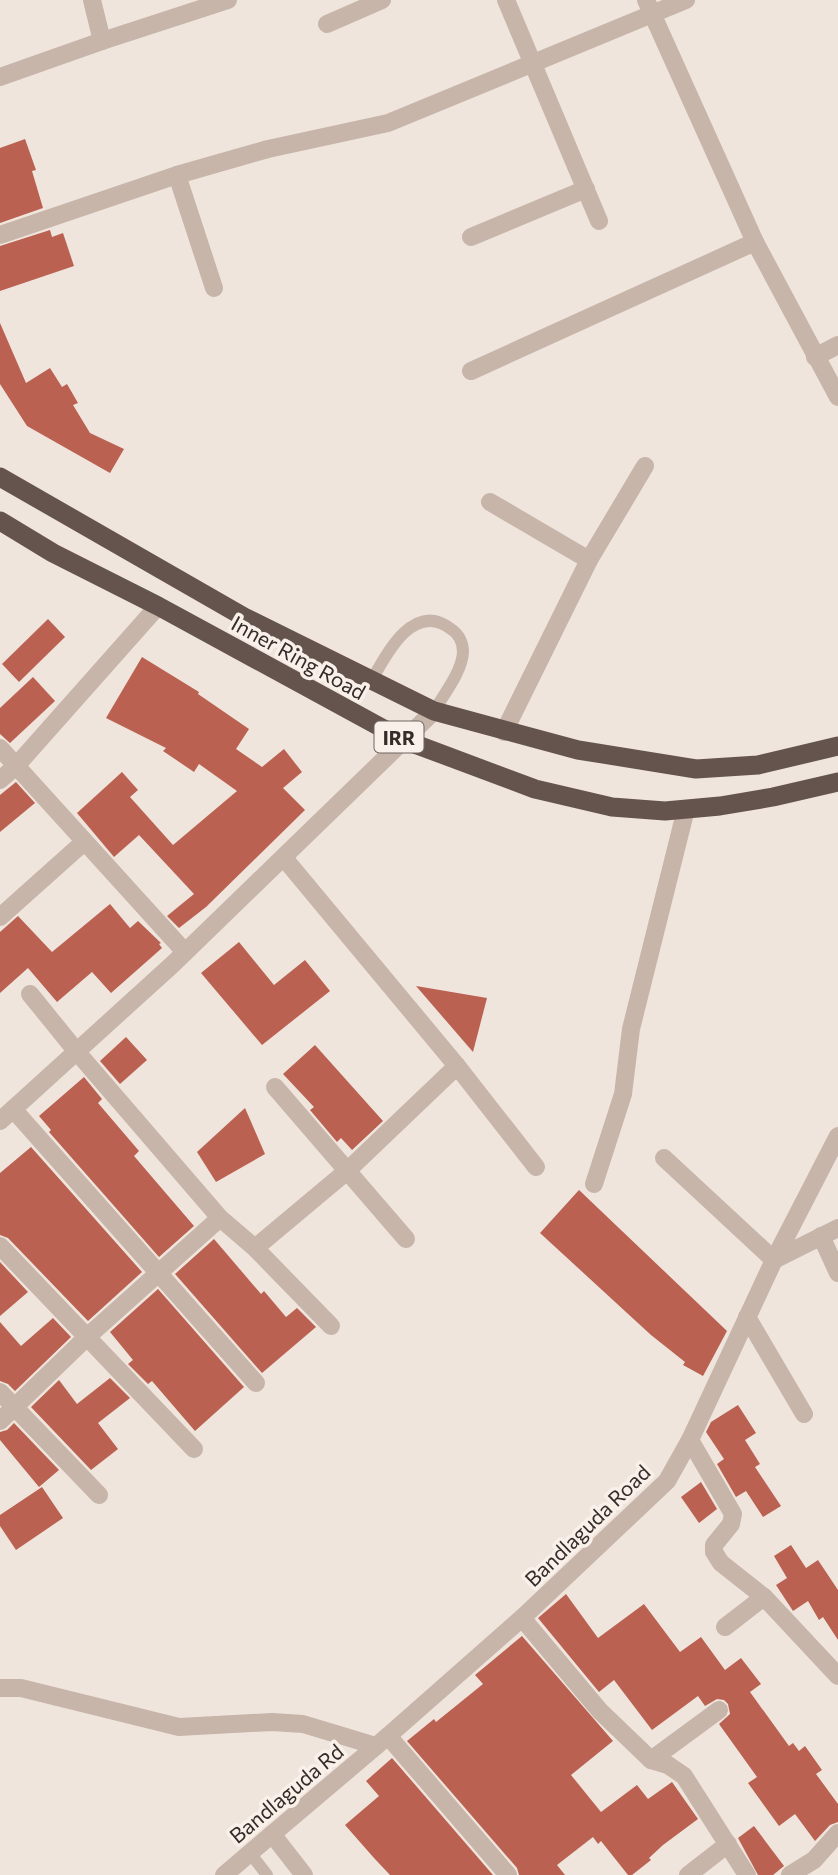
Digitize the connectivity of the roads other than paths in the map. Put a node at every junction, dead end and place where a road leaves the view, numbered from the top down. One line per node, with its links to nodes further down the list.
1 (92, 0): 8 (street)
2 (228, 0): 8 (street)
3 (382, 0): 7 (street)
4 (506, 0): 9 (street)
5 (686, 0): 6 (street)
6 (649, 6): 9 (street); 16 (street)
7 (327, 24)
8 (102, 41): 10 (street)
9 (533, 62): 11 (street); 12 (street)
10 (0, 77)
11 (177, 174): 14 (street); 17 (street)
12 (586, 189): 13 (street); 15 (street)
13 (599, 221)
14 (0, 235)
15 (471, 237)
16 (755, 242): 19 (street); 20 (street)
17 (214, 288)
18 (838, 345): 19 (street)
19 (815, 357): 21 (street)
20 (471, 371)
21 (838, 397)
22 (645, 466): 26 (street)
23 (0, 477): 28 (highway, Inner Ring Road / IRR)
24 (490, 502): 26 (street)
25 (0, 521): 27 (highway, Inner Ring Road / IRR)
26 (589, 559): 30 (street)
27 (158, 606): 31 (highway, Inner Ring Road / IRR); 34 (street)
28 (372, 680): 29 (highway, Inner Ring Road / IRR); 29 (lane)
29 (434, 711): 30 (highway, Inner Ring Road / IRR); 31 (street)
30 (504, 732): 32 (highway, Inner Ring Road / IRR)
31 (404, 740): 37 (highway, Inner Ring Road / IRR); 39 (street)
32 (838, 746)
33 (0, 748): 34 (street)
34 (17, 765): 35 (street); 38 (street)
35 (0, 780)
36 (838, 782): 37 (highway, Inner Ring Road / IRR)
37 (686, 809): 51 (street)
38 (84, 842): 40 (street); 41 (street)
39 (284, 858): 41 (street); 44 (street)
40 (0, 917)
41 (185, 952): 43 (street)
42 (30, 994): 43 (street)
43 (76, 1052): 46 (street); 52 (street)
44 (457, 1066): 49 (street); 50 (street)
45 (275, 1087): 50 (street)
46 (7, 1115): 60 (street)
47 (838, 1136): 58 (street, Bandlaguda Road)
48 (664, 1158): 58 (street)
49 (536, 1167)
50 (347, 1171): 55 (street); 57 (street)
51 (594, 1184)
52 (220, 1218): 57 (street); 60 (street)
53 (838, 1228): 54 (street)
54 (821, 1236): 58 (street); 59 (street)
55 (406, 1239)
56 (0, 1246): 63 (street)
57 (255, 1248): 62 (street)
58 (774, 1260): 61 (street, Bandlaguda Road)
59 (838, 1273)
60 (159, 1274): 63 (street); 64 (street)
61 (747, 1317): 67 (street); 69 (street, Bandlaguda Road)
62 (331, 1326)
63 (87, 1337): 66 (street); 70 (street)
64 (256, 1383)
65 (0, 1392): 66 (street)
66 (15, 1407): 68 (street); 71 (street)
67 (804, 1414)
68 (0, 1421)
69 (690, 1440): 72 (street); 73 (street, Bandlaguda Road)
70 (194, 1449)
71 (99, 1495)
72 (764, 1597): 74 (street); 75 (street)
73 (522, 1618): 78 (street, Bandlaguda Road); 79 (street)
74 (725, 1627)
75 (838, 1676)
76 (0, 1688): 78 (street)
77 (719, 1710): 79 (street)
78 (382, 1741): 81 (street, Bandlaguda Rd); 87 (street)
79 (651, 1760): 82 (street)
80 (838, 1833): 90 (street)
81 (272, 1834): 83 (street, Bandlaguda Rd); 86 (street)
82 (728, 1844): 88 (street); 89 (street)
83 (250, 1853): 84 (street, Bandlaguda Rd); 85 (lane)
84 (224, 1875)
85 (267, 1875)
86 (304, 1875)
87 (508, 1875)
88 (688, 1875)
89 (747, 1875)
90 (790, 1875)

